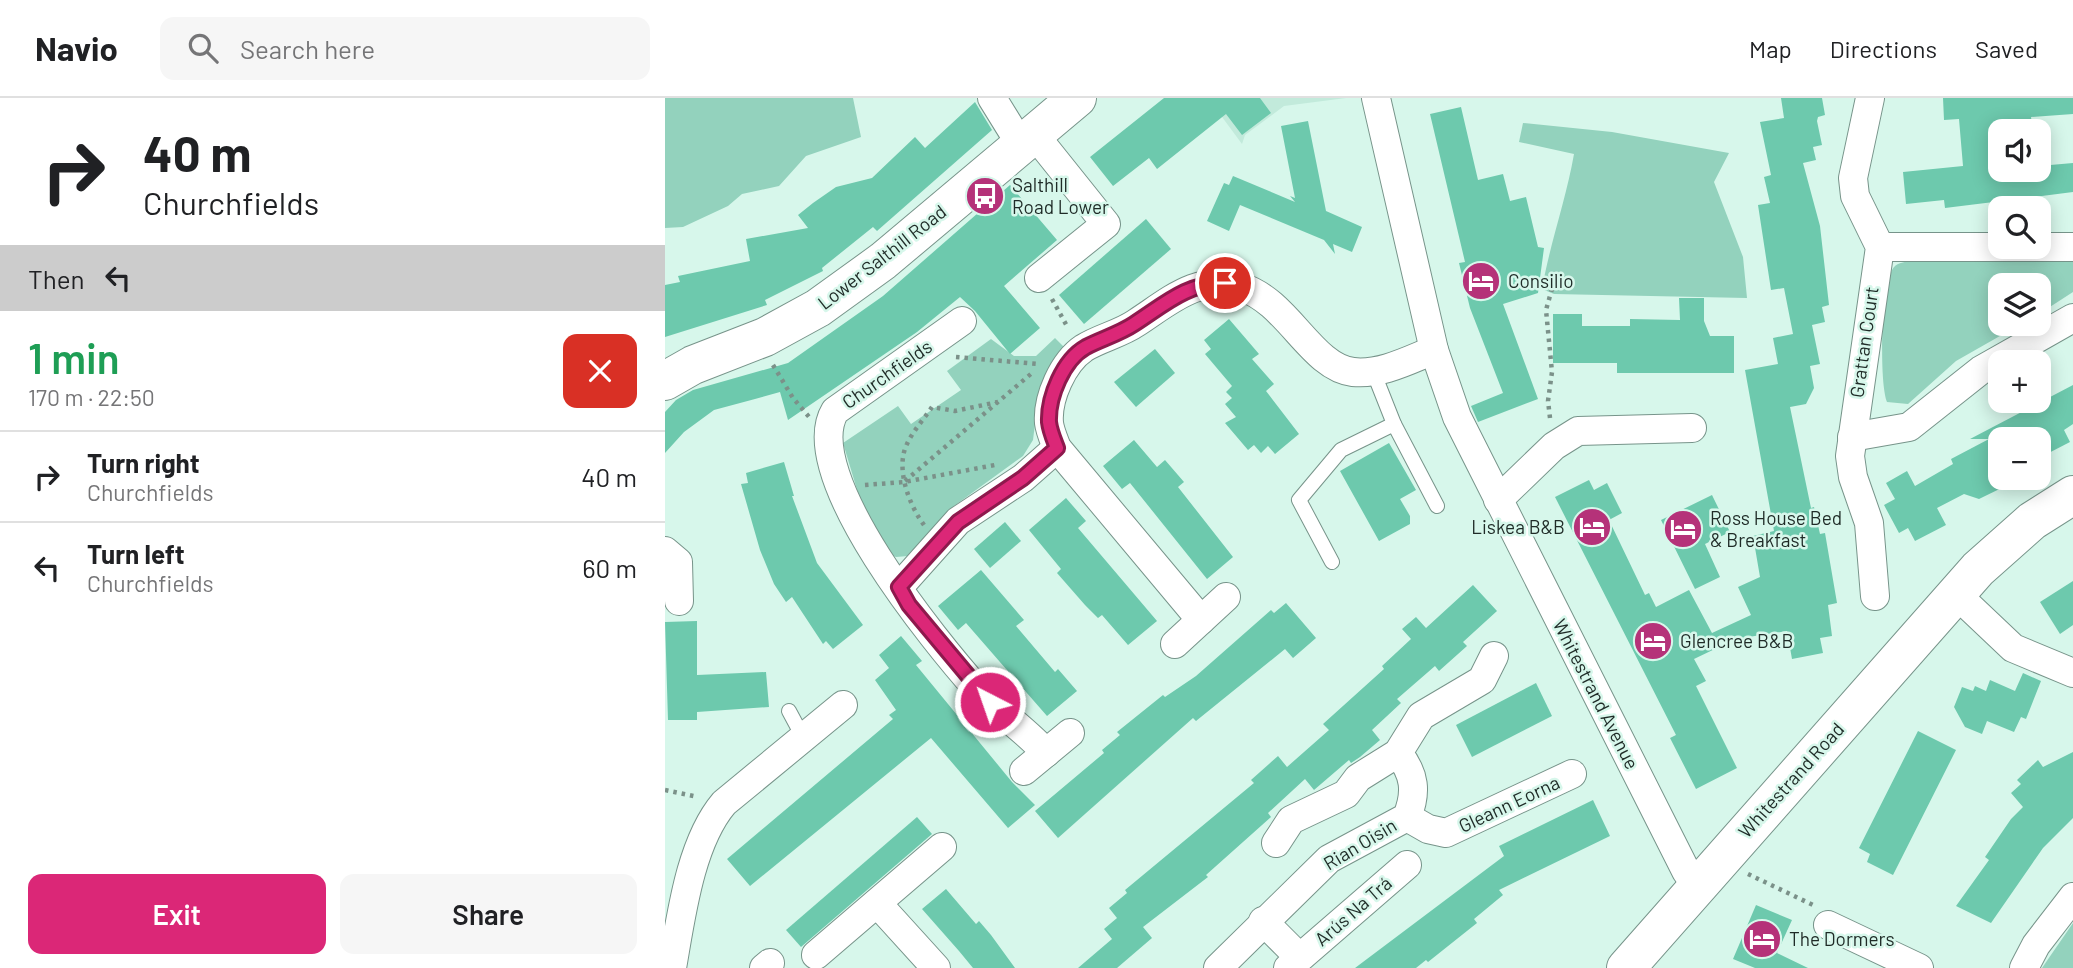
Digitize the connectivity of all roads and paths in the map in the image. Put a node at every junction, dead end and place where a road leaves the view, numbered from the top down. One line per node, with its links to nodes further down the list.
1 (992, 98): 5 (street)
2 (1077, 98): 5 (main road, Lower Salthill Road)
3 (1376, 98): 14 (street, Whitestrand Avenue)
4 (1870, 98): 6 (street)
5 (1028, 140): 9 (street); 12 (main road, Lower Salthill Road)
6 (1880, 247): 7 (street); 22 (street, Grattan Court)
7 (2073, 247)
8 (1557, 271): 23 (path)
9 (1039, 278): 13 (path)
10 (2073, 318): 22 (street)
11 (962, 321): 15 (street, Churchfields)
12 (765, 337): 17 (main road, Lower Salthill Road); 21 (path)
13 (1083, 349): 16 (street); 24 (street)
14 (1434, 350): 16 (street); 29 (street, Whitestrand Avenue)
15 (903, 363): 18 (path); 21 (street, Churchfields)
16 (1373, 371): 19 (lane)
17 (666, 378)
18 (998, 402): 26 (path); 26 (path)
19 (1394, 425): 30 (lane); 33 (lane)
20 (1692, 428): 23 (street)
21 (827, 430): 27 (street, Churchfields)
22 (1852, 437): 36 (street, Grattan Court)
23 (1554, 446): 29 (street)
24 (1057, 448): 25 (street); 39 (street)
25 (1023, 478): 26 (path); 31 (street)
26 (904, 482): 27 (path); 31 (path)
27 (840, 487): 34 (street, Churchfields)
28 (2073, 495): 35 (main road, Whitestrand Road)
29 (1498, 500): 56 (street, Whitestrand Avenue)
30 (1437, 506)
31 (938, 544): 34 (street)
32 (665, 551): 38 (street)
33 (1332, 562)
34 (899, 587): 47 (street, Churchfields)
35 (1956, 594): 42 (street); 54 (main road, Whitestrand Road)
36 (1875, 596)
37 (1226, 597): 39 (street)
38 (679, 601)
39 (1201, 620): 40 (street)
40 (1175, 644)
41 (1494, 656): 48 (street)
42 (2073, 673)
43 (843, 705): 46 (street)
44 (789, 711): 46 (lane)
45 (1070, 733): 47 (street)
46 (804, 739): 63 (street)
47 (1046, 753): 49 (street)
48 (1398, 753): 51 (street, Rian Oisin); 52 (street)
49 (1024, 771)
50 (1572, 774): 51 (street, Gleann Eorna)
51 (1407, 817): 59 (street, Rian Oisin)
52 (1276, 843)
53 (942, 847): 58 (street)
54 (1722, 858): 56 (main road, Whitestrand Road); 60 (path)
55 (1407, 865): 62 (street, Arús Na Trá)
56 (1697, 887): 66 (main road, Whitestrand Road)
57 (2073, 897): 68 (street)
58 (877, 903): 61 (street); 64 (street)
59 (1263, 921): 62 (street, Arús Na Trá); 65 (street, Rian Oisin)
60 (1828, 925): 67 (street)
61 (816, 955)
62 (1294, 963)
63 (672, 968)
64 (936, 968)
65 (1218, 968)
66 (1626, 968)
67 (1919, 968)
68 (2024, 968)

